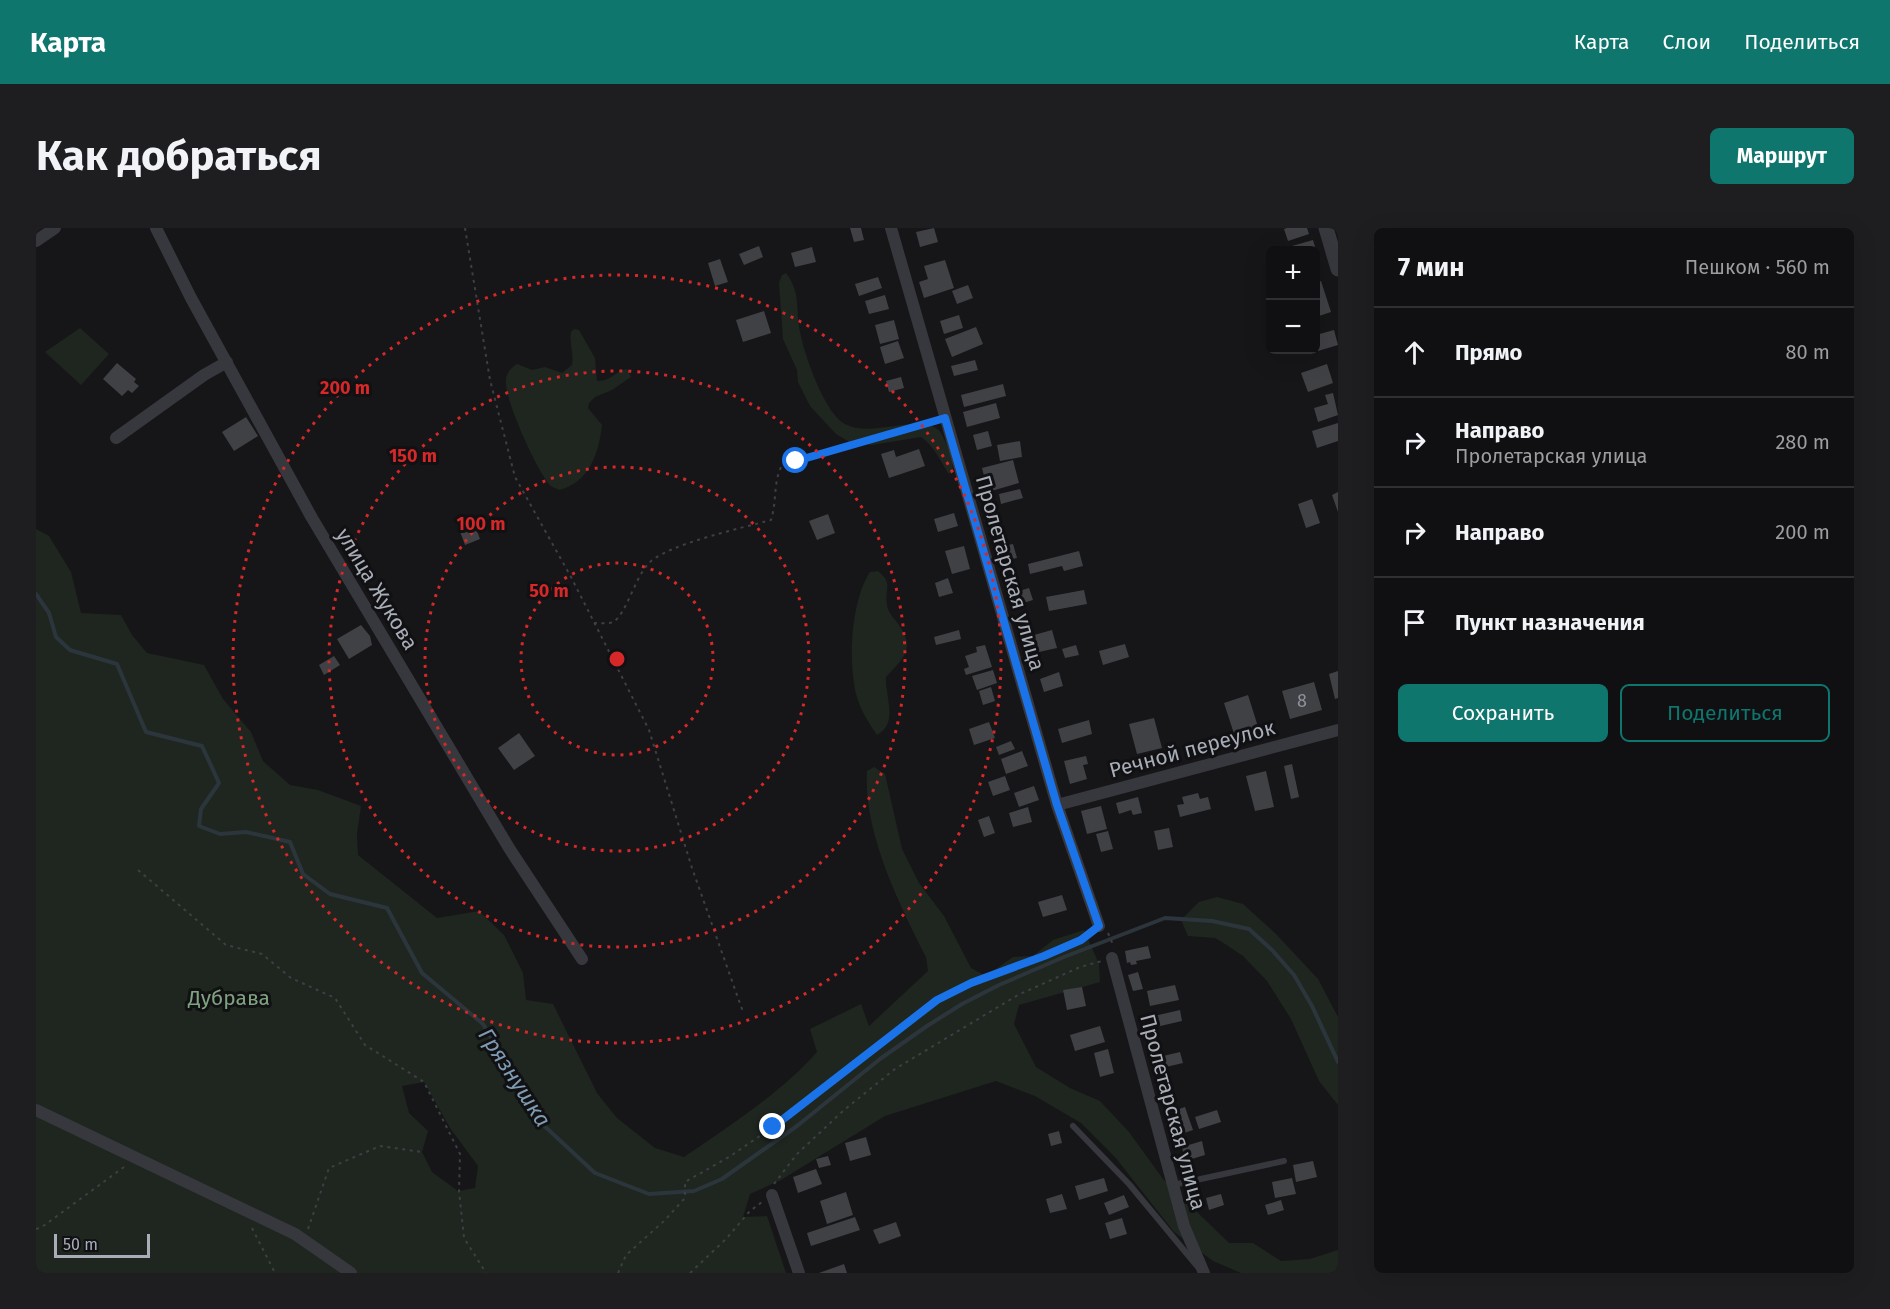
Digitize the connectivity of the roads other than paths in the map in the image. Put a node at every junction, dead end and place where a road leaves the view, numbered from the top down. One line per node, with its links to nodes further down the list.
1 (156, 228): 7 (street, улица Жукова)
2 (891, 228): 10 (street, Пролетарская улица)
3 (1326, 228): 6 (street)
4 (52, 229): 5 (street)
5 (36, 241)
6 (1338, 269)
7 (227, 362): 8 (street); 13 (street, улица Жукова)
8 (116, 438)
9 (1338, 730): 10 (street, Речной переулок)
10 (1057, 805): 11 (street, Пролетарская улица)
11 (1103, 927)
12 (1114, 956): 17 (street, Пролетарская улица)
13 (582, 959)
14 (36, 1110): 19 (street)
15 (1073, 1126): 21 (lane)
16 (1284, 1161): 17 (lane)
17 (1172, 1185): 21 (street, Пролетарская улица)
18 (772, 1195): 20 (street)
19 (351, 1273)
20 (799, 1273)
21 (1203, 1273)

